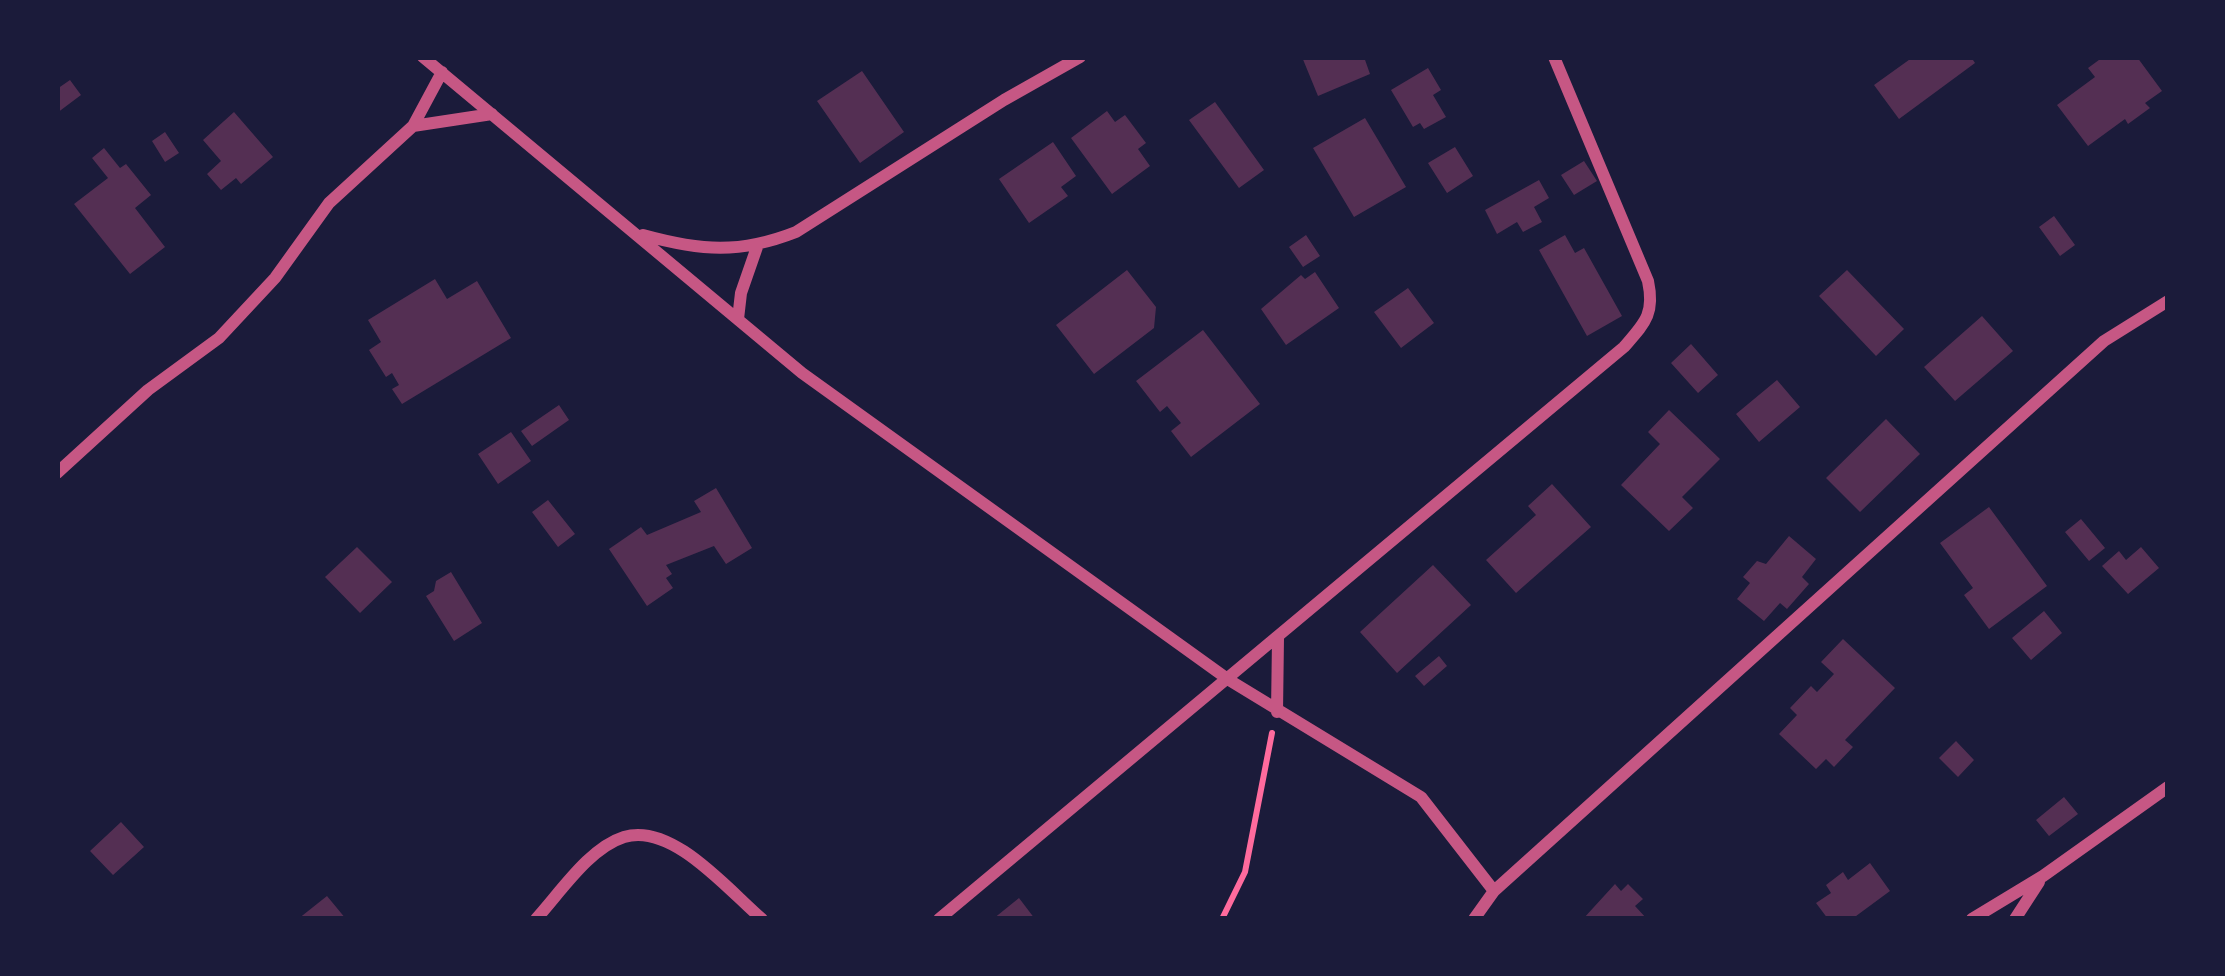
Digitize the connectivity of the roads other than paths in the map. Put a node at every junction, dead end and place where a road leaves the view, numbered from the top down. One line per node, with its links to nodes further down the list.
1 (423, 57): 4 (street)
2 (1080, 57): 8 (street)
3 (1554, 57): 12 (street)
4 (442, 71): 5 (street); 6 (street)
5 (492, 114): 6 (street); 7 (street)
6 (413, 126): 11 (street)
7 (636, 233): 8 (street); 10 (street)
8 (758, 247): 10 (street)
9 (2168, 302): 17 (street)
10 (738, 319): 13 (street)
11 (57, 472)
12 (1278, 638): 13 (street); 14 (street)
13 (1228, 680): 14 (street); 20 (street)
14 (1276, 712): 17 (street)
15 (2168, 787): 16 (street)
16 (2043, 876): 22 (street); 23 (street)
17 (1494, 891): 21 (street)
18 (536, 919): 19 (street)
19 (762, 919)
20 (939, 919)
21 (1474, 919)
22 (1972, 919)
23 (2014, 919)

